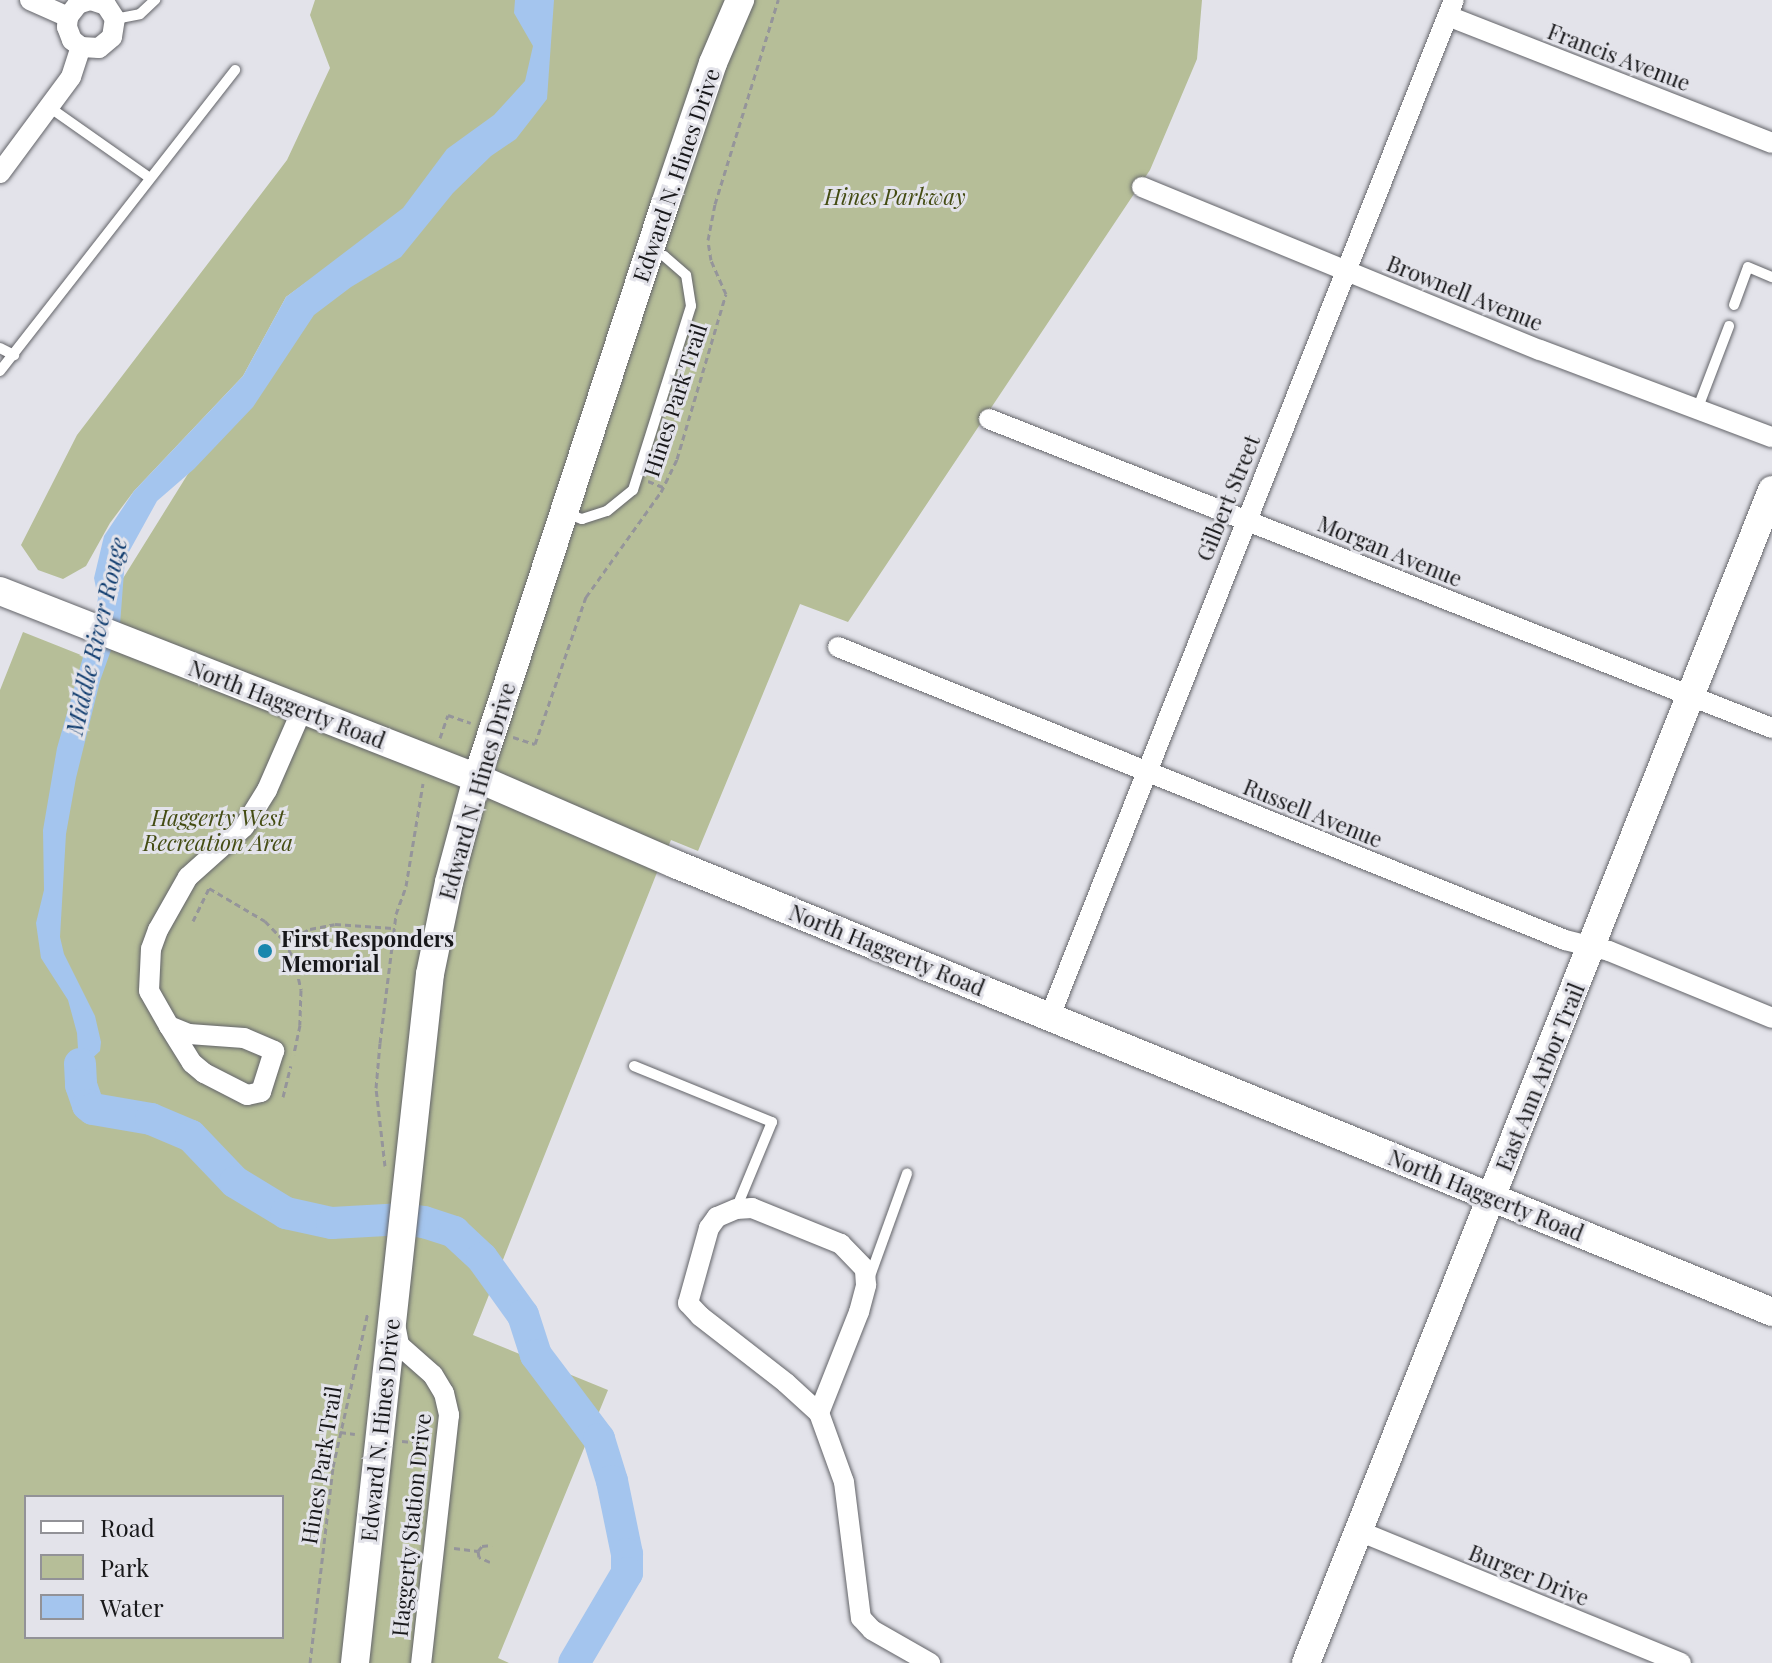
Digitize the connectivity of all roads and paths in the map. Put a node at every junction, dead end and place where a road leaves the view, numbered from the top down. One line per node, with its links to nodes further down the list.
1 (30, 0): 7 (street)
2 (90, 0): 7 (street); 8 (street)
3 (155, 0): 8 (lane)
4 (740, 0): 16 (street, Edward N. Hines Drive)
5 (778, 0): 35 (path, Hines Park Trail)
6 (1451, 8): 12 (street, Francis Avenue); 17 (street, Gilbert Street)
7 (68, 17): 9 (street)
8 (115, 19): 9 (street)
9 (81, 47): 11 (street)
10 (235, 70): 14 (lane)
11 (49, 107): 13 (street); 14 (lane)
12 (1772, 143)
13 (0, 173)
14 (150, 178): 22 (lane)
15 (1142, 187): 17 (street, Brownell Avenue)
16 (650, 251): 28 (street, Edward N. Hines Drive); 28 (lane)
17 (1347, 270): 24 (street, Brownell Avenue); 29 (street, Gilbert Street)
18 (1772, 277): 19 (lane)
19 (1734, 305)
20 (1729, 326): 24 (lane)
21 (0, 348): 22 (lane)
22 (14, 355): 23 (lane)
23 (0, 371)
24 (1697, 410): 26 (street, Brownell Avenue)
25 (989, 419): 29 (street, Morgan Avenue)
26 (1772, 437)
27 (1772, 490): 32 (street, East Ann Arbor Trail)
28 (564, 512): 35 (street, Edward N. Hines Drive)
29 (1244, 521): 32 (street, Morgan Avenue); 37 (street, Gilbert Street)
30 (0, 591): 33 (street, North Haggerty Road)
31 (838, 647): 37 (street, Russell Avenue)
32 (1690, 697): 34 (street, Morgan Avenue); 42 (street, East Ann Arbor Trail)
33 (302, 710): 36 (street, North Haggerty Road); 45 (street)
34 (1772, 728)
35 (492, 730): 36 (path, Hines Park Trail); 38 (street, Edward N. Hines Drive)
36 (431, 760): 38 (street, North Haggerty Road); 40 (path, Hines Park Trail)
37 (1146, 772): 42 (street, Russell Avenue); 43 (street, Gilbert Street)
38 (477, 778): 43 (street, North Haggerty Road); 53 (street, Edward N. Hines Drive)
39 (193, 921): 41 (path)
40 (395, 928): 41 (path); 49 (path, Hines Park Trail)
41 (284, 941): 47 (path)
42 (1592, 947): 44 (street, Russell Avenue); 50 (street, East Ann Arbor Trail)
43 (1050, 1016): 50 (street, North Haggerty Road)
44 (1772, 1018)
45 (169, 1026): 45 (street)
46 (634, 1066): 51 (lane)
47 (283, 1097)
48 (907, 1174): 52 (lane)
49 (386, 1175)
50 (1492, 1198): 54 (street, North Haggerty Road); 56 (street, East Ann Arbor Trail)
51 (736, 1209): 52 (street); 55 (street)
52 (866, 1285): 55 (street)
53 (382, 1308): 61 (path, Hines Park Trail); 62 (street, Edward N. Hines Drive); 63 (street, Haggerty Station Drive)
54 (1772, 1312)
55 (819, 1413): 64 (street)
56 (1359, 1531): 65 (street, East Ann Arbor Trail); 66 (street, Burger Drive)
57 (492, 1545): 59 (path)
58 (448, 1547): 59 (path)
59 (478, 1551): 60 (path)
60 (490, 1562)
61 (310, 1663)
62 (355, 1663)
63 (421, 1663)
64 (930, 1663)
65 (1306, 1663)
66 (1681, 1663)

